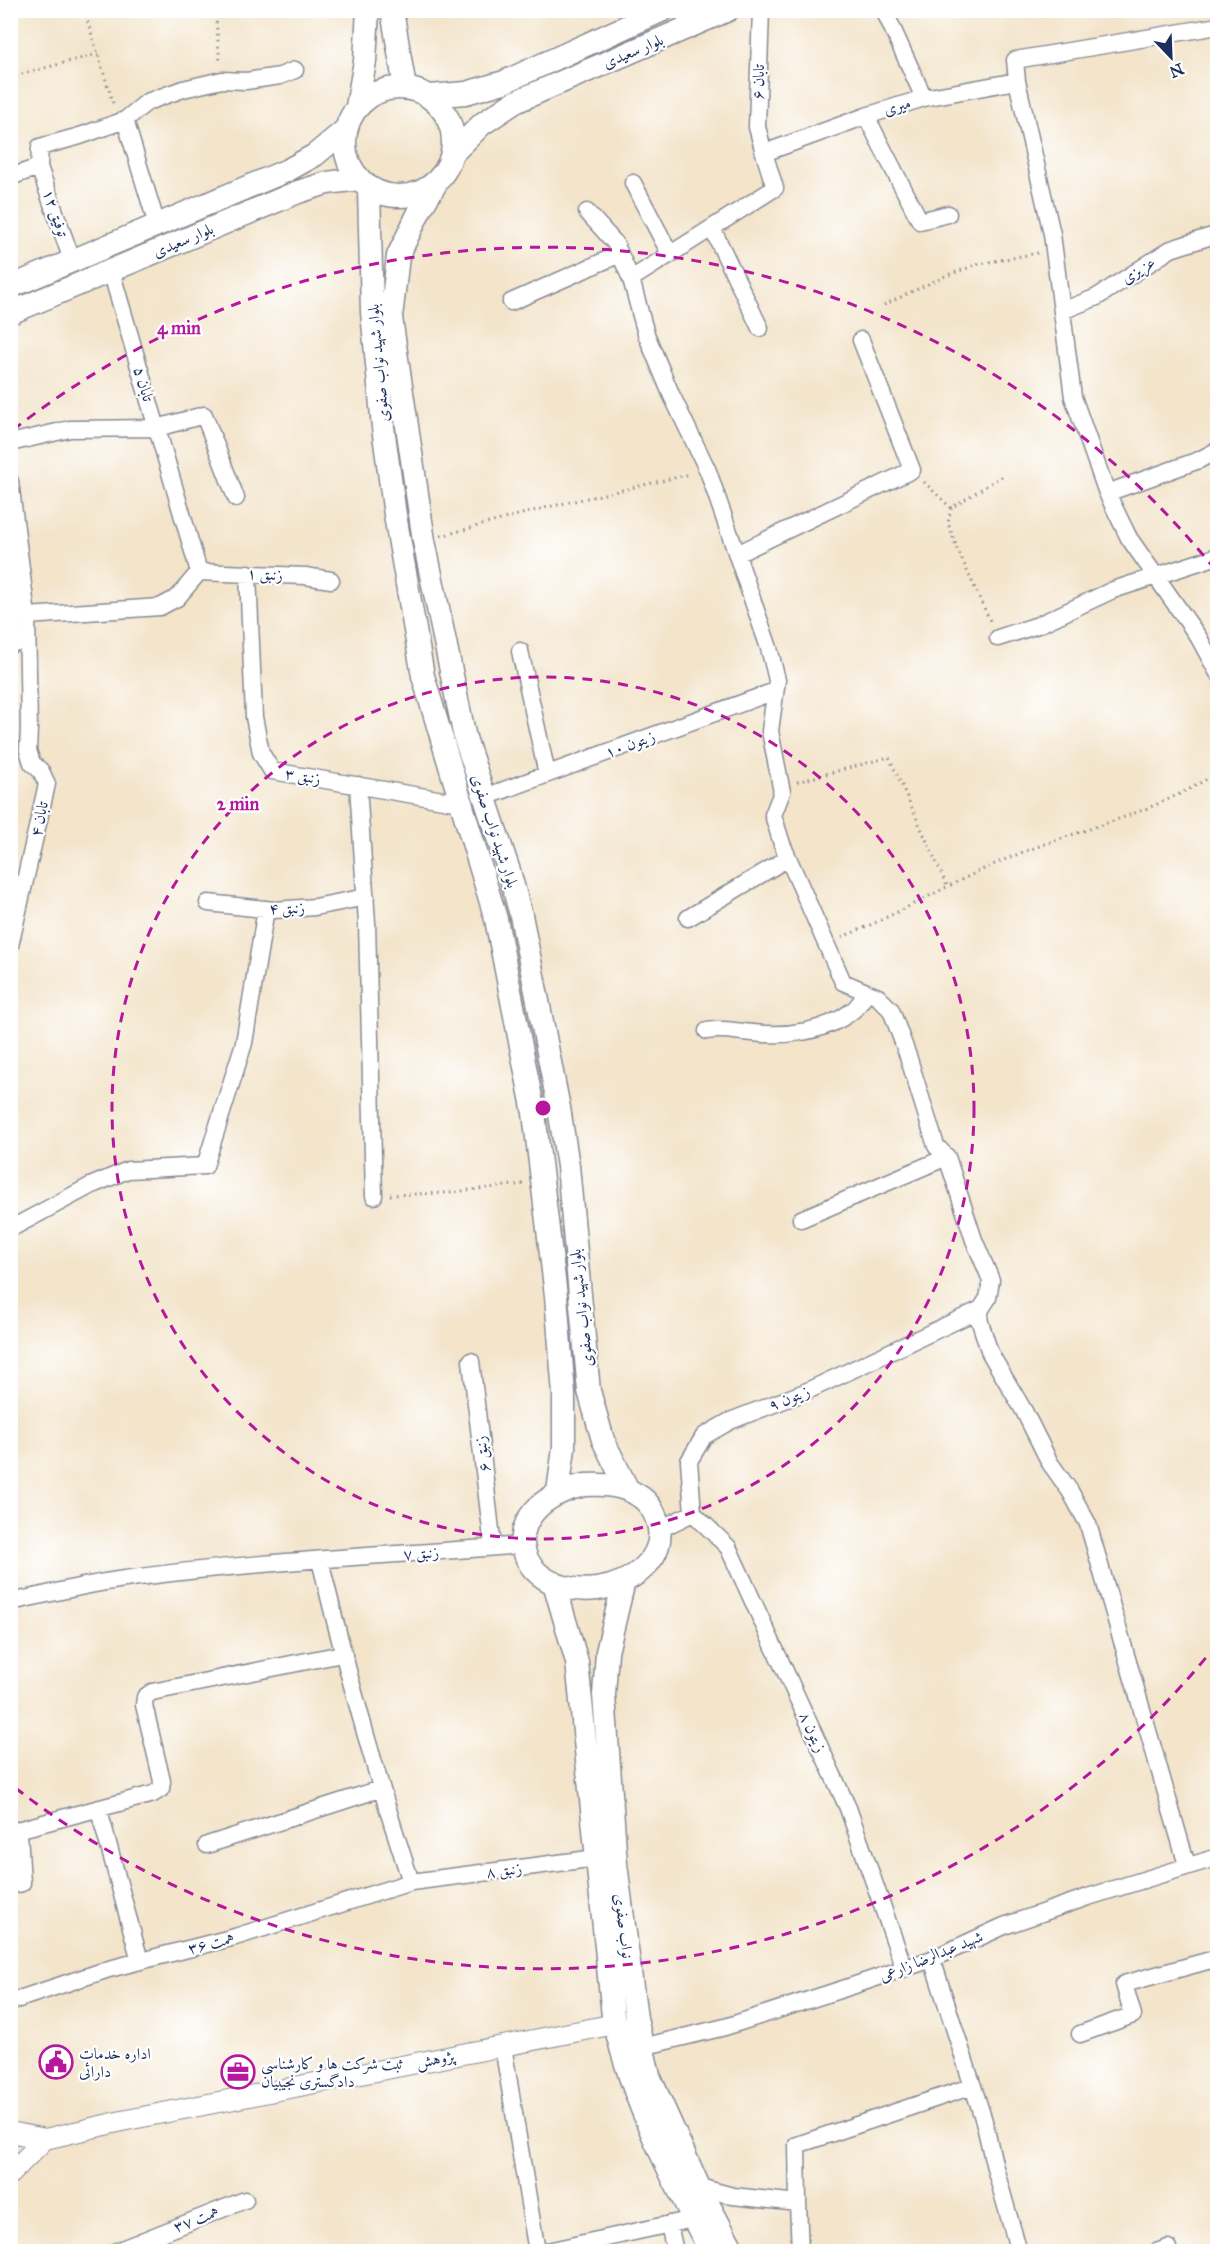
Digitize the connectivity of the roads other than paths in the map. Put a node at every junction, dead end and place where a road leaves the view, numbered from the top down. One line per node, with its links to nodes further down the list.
1 (368, 10): 13 (main road)
2 (392, 10): 10 (main road)
3 (728, 10): 18 (main road, بلوار سعیدی)
4 (761, 10): 17 (street, تابان ۶)
5 (884, 10): 12 (street)
6 (654, 12): 11 (main road, بلوار سعیدی)
7 (1218, 26): 9 (street)
8 (295, 70): 15 (street)
9 (1017, 81): 12 (street, میری); 36 (street)
10 (405, 88): 11 (main road); 13 (main road)
11 (429, 96): 18 (main road)
12 (924, 98): 14 (street, میری)
13 (357, 107): 16 (main road)
14 (866, 116): 17 (street, میری); 25 (street)
15 (122, 121): 19 (street); 26 (street)
16 (345, 130): 22 (main road); 26 (main road, بلوار سعیدی)
17 (764, 153): 27 (street)
18 (452, 154): 21 (main road)
19 (39, 166): 20 (street); 31 (street, توفیق ۱۲)
20 (10, 177)
21 (440, 177): 22 (main road); 59 (main road, بلوار شهید نواب صفوی)
22 (364, 183): 32 (main road, بلوار سعیدی); 60 (main road, بلوار شهید نواب صفوی)
23 (633, 183): 30 (street)
24 (587, 212): 29 (street)
25 (948, 214)
26 (157, 225): 31 (main road, بلوار سعیدی)
27 (712, 228): 30 (street); 38 (street)
28 (1218, 234): 36 (street, عزیزی)
29 (620, 254): 33 (street); 35 (street)
30 (670, 254): 33 (street)
31 (72, 260): 34 (main road, بلوار سعیدی)
32 (111, 270): 37 (main road, بلوار سعیدی); 40 (street, تابان ۵)
33 (630, 279): 46 (street)
34 (10, 287)
35 (511, 302)
36 (1062, 311): 44 (street)
37 (10, 313)
38 (760, 328)
39 (861, 340): 46 (street)
40 (157, 428): 41 (street); 45 (street); 48 (street, تابان ۵)
41 (10, 443)
42 (1218, 450): 44 (street)
43 (10, 481): 52 (street, تابان ۴)
44 (1107, 494): 50 (street)
45 (236, 498)
46 (737, 554): 58 (street)
47 (1218, 556): 50 (street)
48 (198, 572): 49 (street, زنبق ۱); 52 (street)
49 (248, 573): 51 (street, زنبق ۱); 62 (street, زنبق ۳)
50 (1156, 578): 54 (street); 57 (street)
51 (331, 580)
52 (27, 616): 53 (street, تابان ۴)
53 (27, 637): 55 (street); 70 (street, تابان ۴)
54 (998, 638)
55 (10, 645)
56 (520, 651): 61 (street)
57 (1218, 673)
58 (775, 691): 61 (street, زیتون ۱۰); 65 (street)
59 (465, 738): 60 (main road); 63 (main road, بلوار شهید نواب صفوی)
60 (442, 743): 64 (main road, بلوار شهید نواب صفوی)
61 (548, 774): 63 (street, زیتون ۱۰)
62 (358, 785): 64 (street, زنبق ۳); 66 (street)
63 (485, 797): 79 (main road, بلوار شهید نواب صفوی)
64 (461, 803): 80 (main road, بلوار شهید نواب صفوی)
65 (788, 858): 69 (street); 71 (street)
66 (366, 897): 68 (street, زنبق ۴); 74 (street)
67 (208, 903): 68 (street, زنبق ۴)
68 (266, 909): 76 (street)
69 (688, 918)
70 (10, 946)
71 (867, 993): 72 (street); 73 (street)
72 (707, 1031)
73 (947, 1157): 75 (street); 77 (street)
74 (374, 1196)
75 (801, 1219)
76 (10, 1229)
77 (981, 1309): 81 (street, زیتون ۹); 95 (street)
78 (471, 1361): 84 (street, زنبق ۶)
79 (628, 1490): 80 (main road); 82 (main road)
80 (558, 1492): 83 (main road)
81 (693, 1513): 82 (street); 102 (street, زیتون ۸)
82 (660, 1528): 86 (main road)
83 (523, 1545): 84 (street, زنبق ۷); 87 (main road)
84 (494, 1547): 85 (street, زنبق ۷)
85 (320, 1560): 88 (street, زنبق ۷); 89 (street)
86 (624, 1581): 87 (main road); 98 (main road, نواب صفوی)
87 (554, 1583): 94 (main road, نواب صفوی)
88 (10, 1602)
89 (342, 1654): 90 (street); 91 (street)
90 (380, 1789): 92 (street); 96 (street)
91 (99, 1810): 97 (street); 101 (street)
92 (207, 1845)
93 (1218, 1857): 95 (street, شهید عبدالرضا زارعی)
94 (597, 1858): 96 (street, زنبق ۸); 98 (main road, نواب صفوی)
95 (1187, 1865): 100 (street, شهید عبدالرضا زارعی)
96 (411, 1882): 101 (street, همت ۳۶)
97 (10, 1886)
98 (615, 1934): 104 (main road, نواب صفوی); 107 (main road, نواب صفوی)
99 (1218, 1958): 105 (street)
100 (932, 1959): 102 (street, شهید عبدالرضا زارعی); 108 (street)
101 (140, 1961): 103 (street, همت ۳۶)
102 (904, 1968): 107 (street, شهید عبدالرضا زارعی)
103 (10, 2002)
104 (615, 2024): 106 (street, پژوهش); 115 (main road, نواب صفوی)
105 (1080, 2034)
106 (503, 2046): 110 (street, پژوهش); 118 (street)
107 (642, 2047): 112 (main road, نواب صفوی)
108 (973, 2086): 114 (street); 124 (street)
109 (10, 2132): 110 (street, پژوهش)
110 (45, 2139): 111 (street)
111 (10, 2174)
112 (699, 2187): 114 (street); 122 (main road, نواب صفوی)
113 (245, 2200): 117 (street, همت ۳۷)
114 (798, 2203): 123 (street)
115 (693, 2219): 116 (street); 121 (main road, نواب صفوی)
116 (669, 2224): 119 (street); 120 (street)
117 (114, 2252)
118 (537, 2252)
119 (543, 2252)
120 (675, 2252)
121 (711, 2252)
122 (734, 2252)
123 (800, 2252)
124 (1019, 2252)

